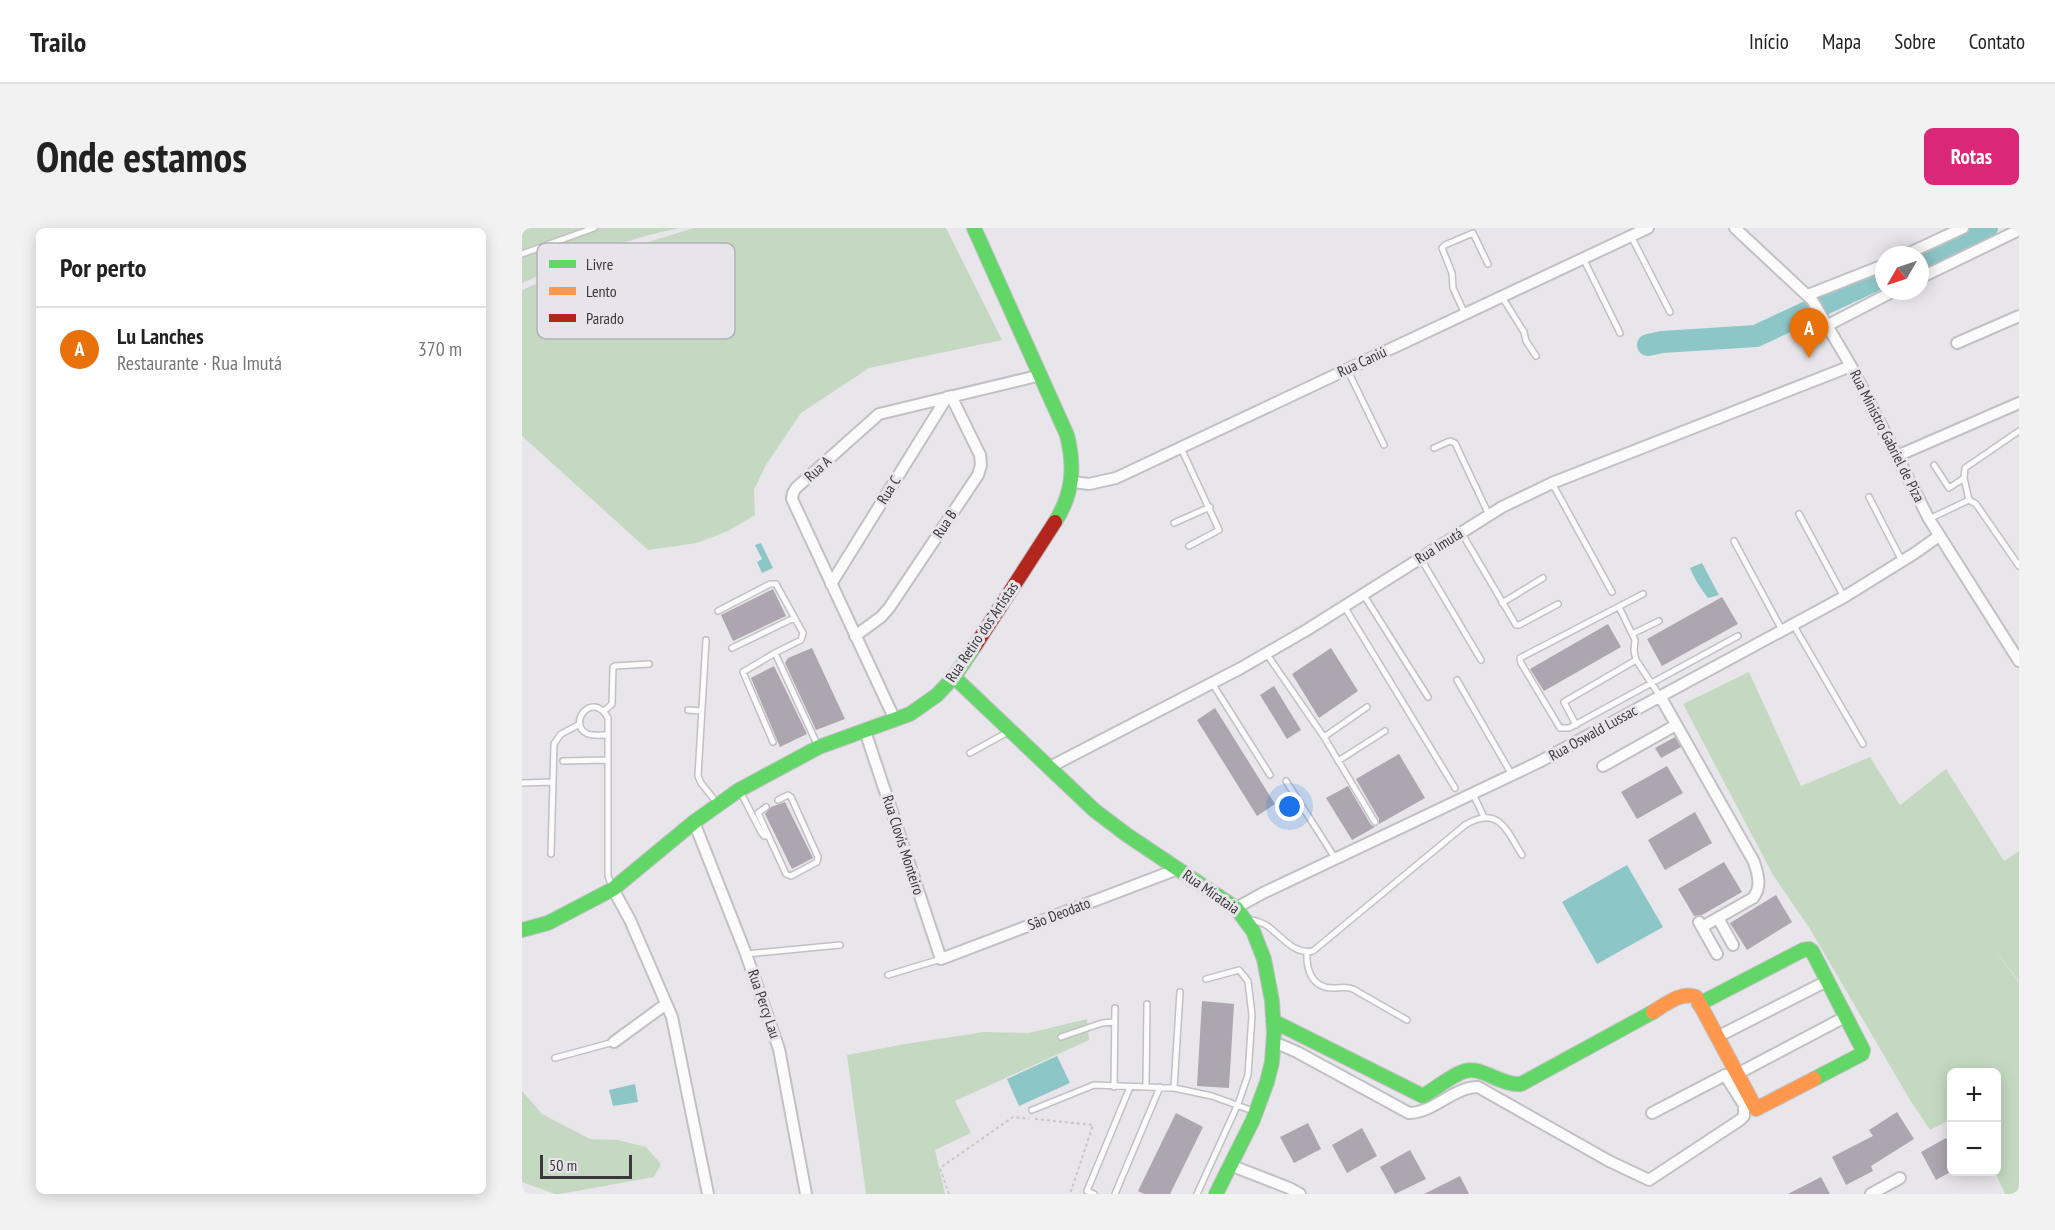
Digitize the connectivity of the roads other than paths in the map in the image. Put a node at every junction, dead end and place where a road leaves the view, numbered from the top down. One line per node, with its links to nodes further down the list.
1 (594, 228): 8 (lane)
2 (974, 228): 28 (street, Rua Retiro dos Artistas)
3 (1648, 228): 7 (street, Rua Caniú)
4 (1735, 228): 17 (street, Rua Ministro Gabriel de Piza)
5 (1963, 228): 9 (street)
6 (2019, 230): 15 (street)
7 (1631, 236): 12 (street, Rua Caniú); 19 (lane)
8 (552, 243)
9 (1924, 246)
10 (537, 249): 11 (lane)
11 (522, 254)
12 (1583, 258): 16 (street, Rua Caniú); 23 (lane)
13 (1488, 264): 20 (lane)
14 (1875, 269): 17 (street)
15 (1929, 274)
16 (1502, 297): 20 (street, Rua Caniú); 25 (lane)
17 (1810, 297): 22 (street, Rua Ministro Gabriel de Piza)
18 (1875, 299): 22 (street)
19 (1670, 312)
20 (1465, 314): 27 (street, Rua Caniú)
21 (2019, 316): 24 (street)
22 (1826, 321): 26 (street, Rua Ministro Gabriel de Piza)
23 (1620, 333)
24 (1957, 344)
25 (1536, 356)
26 (1851, 366): 35 (street, Rua Ministro Gabriel de Piza); 39 (street, Rua Imutá)
27 (1347, 369): 32 (lane); 33 (street, Rua Caniú)
28 (1041, 375): 29 (street, Rua A); 38 (street, Rua Retiro dos Artistas)
29 (949, 396): 55 (street, Rua C); 55 (street, Rua A); 70 (street, Rua B)
30 (2019, 403): 35 (street)
31 (2019, 431): 37 (lane)
32 (1384, 445)
33 (1181, 447): 38 (street, Rua Caniú); 42 (lane)
34 (1434, 448): 44 (lane)
35 (1897, 456): 45 (street, Rua Ministro Gabriel de Piza)
36 (1935, 465): 37 (lane)
37 (1964, 478): 41 (lane)
38 (1073, 482): 80 (street, Rua Retiro dos Artistas)
39 (1552, 483): 44 (street, Rua Imutá); 56 (lane)
40 (1869, 497): 52 (lane)
41 (1969, 500): 45 (lane); 53 (lane)
42 (1210, 507): 46 (lane); 50 (lane)
43 (1799, 514): 59 (lane)
44 (1489, 515): 47 (street, Rua Imutá)
45 (1929, 519): 48 (street, Rua Ministro Gabriel de Piza)
46 (1174, 523)
47 (1461, 532): 51 (street, Rua Imutá); 60 (lane)
48 (1939, 536): 52 (street, Rua Oswald Lussac); 78 (street, Rua Ministro Gabriel de Piza)
49 (1734, 541): 68 (lane)
50 (1189, 546)
51 (1420, 557): 57 (street, Rua Imutá); 76 (lane)
52 (1902, 561): 59 (street, Rua Oswald Lussac)
53 (2019, 567)
54 (1543, 578): 60 (lane)
55 (831, 584): 70 (street, Rua A)
56 (1612, 592)
57 (1363, 594): 62 (street, Rua Imutá); 86 (lane)
58 (1643, 594): 63 (lane)
59 (1844, 597): 67 (street, Rua Oswald Lussac)
60 (1502, 603): 61 (lane)
61 (1558, 604)
62 (1344, 606): 75 (street, Rua Imutá); 115 (lane)
63 (1619, 607): 69 (lane); 94 (lane)
64 (718, 612): 65 (lane)
65 (794, 618): 73 (lane); 74 (lane)
66 (1659, 621): 69 (lane)
67 (1794, 626): 68 (street, Rua Oswald Lussac); 102 (lane)
68 (1783, 631): 85 (street, Rua Oswald Lussac)
69 (1632, 634): 77 (lane)
70 (855, 636): 92 (street, Rua A)
71 (1738, 636): 83 (lane)
72 (706, 640): 91 (lane)
73 (732, 648)
74 (775, 653): 101 (lane); 103 (lane)
75 (1266, 653): 82 (street, Rua Imutá); 100 (lane)
76 (1481, 660)
77 (1636, 660): 83 (lane); 94 (lane)
78 (2019, 661)
79 (650, 664): 90 (lane)
80 (954, 677): 92 (street, Rua Retiro dos Artistas); 97 (street, Rua Mirataia)
81 (1457, 680): 111 (lane)
82 (1212, 683): 109 (street, Rua Imutá); 110 (lane)
83 (1651, 684): 84 (lane); 85 (lane)
84 (1633, 694): 88 (lane); 94 (lane)
85 (1660, 696): 88 (street, Rua Oswald Lussac); 95 (street)
86 (1428, 697)
87 (1367, 707): 100 (lane)
88 (1639, 708): 111 (street, Rua Oswald Lussac)
89 (688, 710): 91 (lane)
90 (604, 711): 93 (lane); 99 (lane)
91 (702, 711): 119 (lane)
92 (895, 720): 96 (street, Rua Retiro dos Artistas)
93 (580, 724): 99 (lane); 113 (lane)
94 (1576, 725)
95 (1676, 725): 108 (street); 131 (street)
96 (865, 731): 103 (street, Rua Retiro dos Artistas); 138 (street, Rua Clovis Monteiro)
97 (1010, 731): 104 (lane); 109 (street, Rua Mirataia)
98 (1385, 731): 107 (lane)
99 (608, 735): 105 (lane)
100 (1324, 737): 107 (lane)
101 (773, 742)
102 (1863, 744)
103 (819, 747): 116 (street, Rua Retiro dos Artistas)
104 (970, 753)
105 (606, 760): 106 (lane); 129 (lane)
106 (563, 761)
107 (1338, 761): 123 (lane)
108 (1603, 766)
109 (1048, 768): 128 (street, Rua Mirataia)
110 (1270, 775)
111 (1512, 775): 117 (street, Rua Oswald Lussac)
112 (1286, 781): 127 (lane)
113 (553, 782): 114 (lane); 125 (lane)
114 (522, 783)
115 (1455, 788)
116 (739, 790): 119 (street, Rua Retiro dos Artistas); 124 (lane)
117 (1473, 794): 121 (lane); 127 (street, Rua Oswald Lussac)
118 (778, 800): 124 (lane)
119 (718, 804): 122 (street, Rua Retiro dos Artistas)
120 (766, 807): 124 (lane)
121 (1484, 817): 126 (lane); 135 (lane)
122 (694, 822): 129 (street, Rua Retiro dos Artistas); 136 (street, Rua Percy Lau)
123 (1375, 822)
124 (768, 836)
125 (551, 854)
126 (1522, 855)
127 (1335, 858): 130 (street, Rua Oswald Lussac)
128 (1178, 869): 130 (street, Rua Mirataia); 138 (street, São Deodato)
129 (613, 889): 132 (street, Rua Retiro dos Artistas); 143 (street)
130 (1241, 913): 135 (lane); 150 (street, Rua Mirataia)
131 (1718, 918): 134 (street); 137 (street)
132 (522, 930)
133 (840, 945): 136 (lane)
134 (1733, 945)
135 (1307, 952): 148 (lane)
136 (746, 954): 169 (street, Rua Percy Lau)
137 (1717, 954)
138 (941, 958): 139 (lane)
139 (888, 975)
140 (1206, 979): 162 (lane)
141 (1827, 981): 145 (street); 147 (street); 152 (street)
142 (1180, 992): 161 (lane)
143 (666, 1004): 153 (street); 168 (street)
144 (1147, 1004): 159 (lane)
145 (1699, 1004): 150 (street); 152 (street)
146 (1115, 1008): 149 (lane)
147 (1845, 1017): 156 (street); 156 (street)
148 (1407, 1020)
149 (1115, 1022): 151 (lane); 157 (lane)
150 (1274, 1022): 154 (street, Rua Mirataia)
151 (1061, 1037)
152 (1717, 1037): 156 (street)
153 (614, 1042): 155 (lane)
154 (1274, 1042): 164 (street, Rua Mirataia); 165 (street)
155 (555, 1058)
156 (1737, 1074)
157 (1114, 1087): 158 (lane); 163 (lane)
158 (1130, 1087): 159 (lane); 170 (lane)
159 (1146, 1087): 160 (lane)
160 (1160, 1087): 161 (lane); 171 (lane)
161 (1174, 1088): 162 (lane)
162 (1238, 1104): 164 (lane); 172 (lane)
163 (1032, 1110)
164 (1257, 1112): 166 (street, Rua Mirataia)
165 (1652, 1113)
166 (1230, 1165): 173 (street, Rua Mirataia); 174 (street)
167 (1900, 1178): 175 (street)
168 (708, 1194)
169 (806, 1194)
170 (1094, 1194)
171 (1115, 1194)
172 (1197, 1194)
173 (1216, 1194)
174 (1300, 1194)
175 (1871, 1194)

